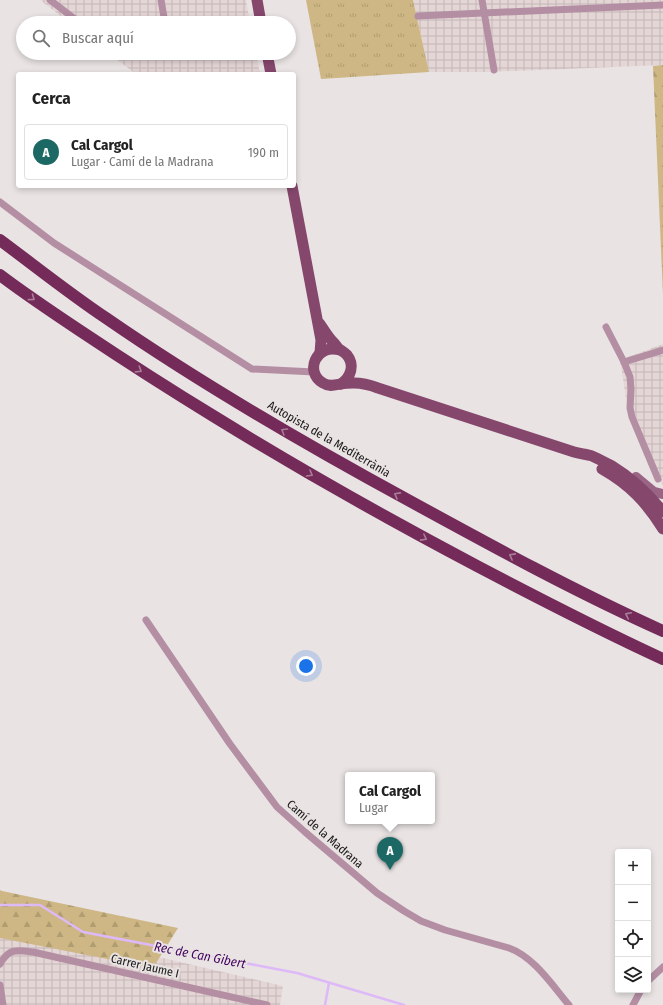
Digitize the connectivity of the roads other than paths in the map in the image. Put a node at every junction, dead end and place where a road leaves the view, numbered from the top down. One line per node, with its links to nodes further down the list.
1 (50, 0): 7 (street)
2 (160, 0): 8 (street)
3 (257, 0): 9 (main road)
4 (482, 0): 6 (street)
5 (663, 5): 6 (street)
6 (484, 14): 10 (street); 12 (street)
7 (71, 16)
8 (163, 16)
9 (260, 16)
10 (418, 16)
11 (268, 60): 13 (main road)
12 (494, 70)
13 (271, 72)
14 (292, 188): 18 (main road)
15 (0, 202): 25 (street)
16 (0, 240): 35 (highway, Autopista de la Mediterrània, one-way to 16)
17 (0, 275): 36 (highway, one-way to 36)
18 (318, 320): 20 (main road); 22 (main road)
19 (606, 327): 23 (street)
20 (340, 350): 22 (main road); 24 (main road)
21 (663, 350): 23 (street)
22 (320, 353): 25 (main road)
23 (624, 362): 30 (street)
24 (352, 366): 26 (main road); 27 (main road)
25 (314, 372): 26 (main road)
26 (341, 384): 27 (main road)
27 (369, 384): 28 (main road)
28 (574, 452): 29 (main road); 31 (main road)
29 (609, 473): 31 (street); 33 (main road)
30 (658, 479)
31 (660, 498): 32 (main road)
32 (663, 512)
33 (663, 529)
34 (146, 620): 44 (street, Camí de la Madrana)
35 (663, 631)
36 (663, 659)
37 (0, 964): 43 (street, Carrer Jaume I)
38 (663, 967): 39 (street)
39 (651, 978)
40 (0, 985): 42 (street)
41 (639, 993): 45 (street)
42 (3, 1005)
43 (266, 1005)
44 (569, 1005)
45 (633, 1005)

